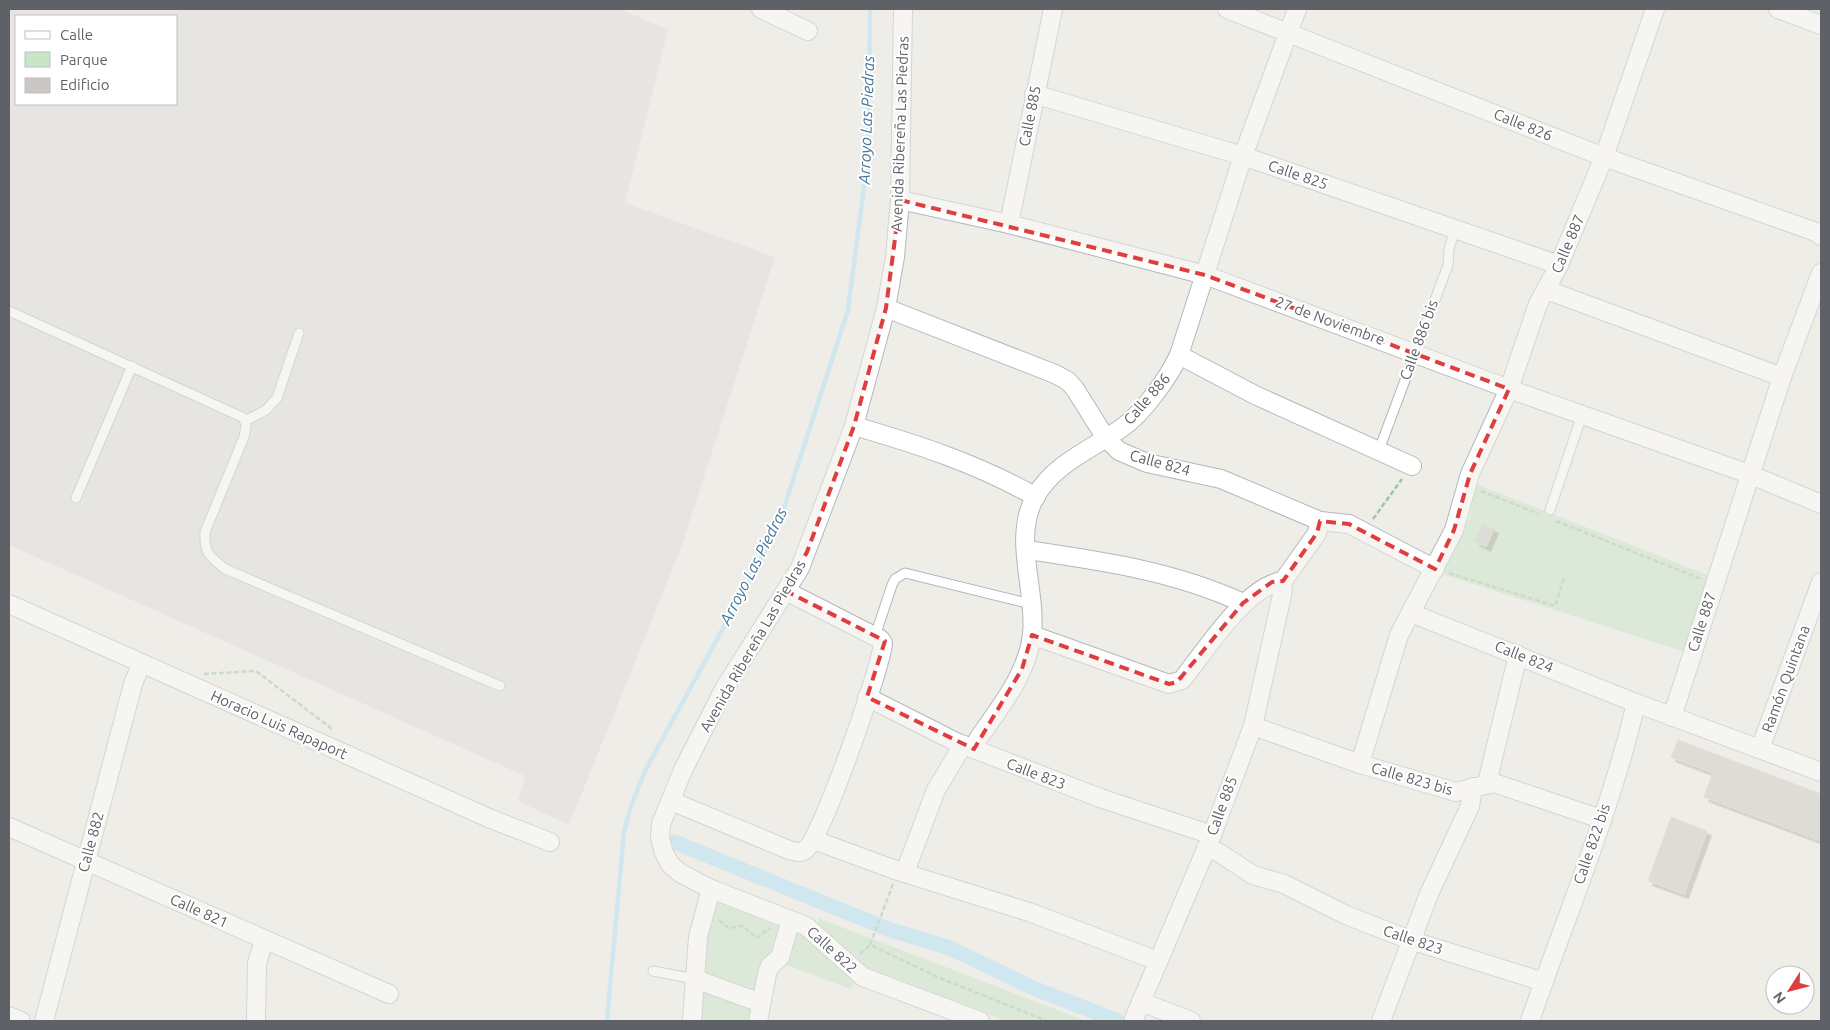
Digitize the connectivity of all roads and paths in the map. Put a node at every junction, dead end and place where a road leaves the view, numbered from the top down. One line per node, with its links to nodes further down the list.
1 (761, 9): 8 (street)
2 (903, 9): 15 (street, Avenida Ribereña Las Piedras)
3 (1053, 9): 12 (street, Calle 885)
4 (1227, 9): 11 (street, Calle 826)
5 (1297, 9): 11 (street, Calle 886)
6 (1655, 9): 14 (street, Calle 887)
7 (1778, 9): 9 (street)
8 (780, 13): 10 (street)
9 (1821, 25)
10 (808, 32)
11 (1289, 32): 13 (street, Calle 886); 14 (street, Calle 826)
12 (1034, 94): 13 (street, Calle 825); 16 (street, Calle 885)
13 (1243, 156): 17 (street, Calle 825); 21 (street, Calle 886)
14 (1604, 157): 18 (street, Calle 826); 19 (street, Calle 887)
15 (900, 200): 16 (street, 27 de Noviembre); 23 (street, Avenida Ribereña Las Piedras)
16 (1009, 224): 21 (street, 27 de Noviembre)
17 (1455, 229): 19 (street, Calle 825); 26 (lane, Calle 886 bis)
18 (1821, 236)
19 (1559, 265): 22 (street, Calle 887)
20 (1821, 273): 29 (street, Calle 887)
21 (1205, 275): 26 (street, 27 de Noviembre); 27 (street, Calle 886)
22 (1547, 290): 29 (street); 30 (street, Calle 887)
23 (886, 308): 33 (street, Avenida Ribereña Las Piedras); 34 (street, Calle 824)
24 (9, 311): 28 (lane)
25 (299, 334): 32 (lane)
26 (1414, 352): 30 (street, 27 de Noviembre); 35 (lane, Calle 886 bis)
27 (1179, 355): 34 (street, Calle 886); 35 (street)
28 (132, 366): 32 (lane); 40 (lane)
29 (1782, 377): 37 (street, Calle 887)
30 (1509, 389): 31 (street, 27 de Noviembre); 38 (street, Calle 887)
31 (1582, 415): 37 (street, 27 de Noviembre); 43 (lane)
32 (245, 421): 62 (lane)
33 (854, 426): 39 (street); 52 (street, Avenida Ribereña Las Piedras)
34 (1105, 437): 39 (street, Calle 886); 44 (street, Calle 824)
35 (1379, 450): 36 (street)
36 (1412, 466): 45 (path)
37 (1749, 474): 41 (street); 51 (street, Calle 887)
38 (1468, 480): 42 (path); 47 (street, Calle 887)
39 (1036, 497): 46 (street, Calle 886)
40 (76, 498)
41 (1821, 504)
42 (1540, 514)
43 (1550, 514): 51 (path)
44 (1320, 521): 45 (street, Calle 824); 49 (street)
45 (1364, 531): 47 (street, Calle 824)
46 (1027, 550): 53 (street); 55 (street, Calle 886)
47 (1435, 569): 48 (path); 56 (street, Calle 887)
48 (1564, 578)
49 (1283, 581): 53 (street); 66 (street, Calle 885)
50 (1821, 582): 69 (street, Ramón Quintana)
51 (1714, 584): 65 (street, Calle 887)
52 (786, 591): 58 (street); 73 (street, Avenida Ribereña Las Piedras)
53 (1243, 603): 57 (street)
54 (9, 604): 60 (street, Horacio Luis Rapaport)
55 (1031, 604): 57 (street, Calle 886); 58 (lane)
56 (1411, 613): 59 (street, Calle 824); 70 (street, Calle 887)
57 (1032, 635): 68 (street, Calle 886)
58 (875, 636): 63 (street)
59 (1518, 655): 64 (street, Calle 824); 72 (street)
60 (142, 664): 77 (street, Horacio Luis Rapaport); 79 (street, Calle 882)
61 (196, 674): 67 (path)
62 (500, 686)
63 (867, 697): 68 (street, Calle 823); 76 (street)
64 (1636, 703): 65 (street); 74 (street, Calle 822 bis)
65 (1672, 717): 69 (street)
66 (1253, 726): 70 (street, Calle 823 bis); 78 (street, Calle 885)
67 (332, 730)
68 (969, 747): 78 (street, Calle 823); 80 (street, Calle 886)
69 (1760, 749): 71 (street)
70 (1360, 764): 72 (street, Calle 823 bis)
71 (1821, 772)
72 (1480, 785): 74 (street, Calle 823 bis); 84 (street)
73 (671, 800): 76 (street); 81 (street, Avenida Ribereña Las Piedras)
74 (1601, 819): 88 (street, Calle 822 bis)
75 (9, 827): 79 (street, Calle 821)
76 (814, 840): 80 (street)
77 (550, 842)
78 (1209, 842): 84 (street, Calle 823); 85 (street, Calle 885)
79 (86, 861): 83 (street, Calle 821); 94 (street, Calle 882)
80 (901, 872): 85 (street); 99 (path)
81 (711, 889): 82 (street, Calle 822); 87 (street)
82 (791, 920): 90 (street); 98 (street, Calle 822)
83 (264, 940): 89 (street, Calle 821); 95 (street)
84 (1410, 940): 88 (street, Calle 823); 101 (street)
85 (1158, 961): 91 (street, Calle 885)
86 (653, 971): 87 (lane)
87 (695, 979): 90 (street); 96 (street)
88 (1544, 982): 102 (street, Calle 822 bis)
89 (389, 994)
90 (761, 1003): 97 (street)
91 (1137, 1012): 100 (street)
92 (9, 1016): 93 (street)
93 (21, 1021)
94 (44, 1021)
95 (256, 1021)
96 (692, 1021)
97 (758, 1021)
98 (980, 1021)
99 (1048, 1021)
100 (1191, 1021)
101 (1381, 1021)
102 (1530, 1021)

